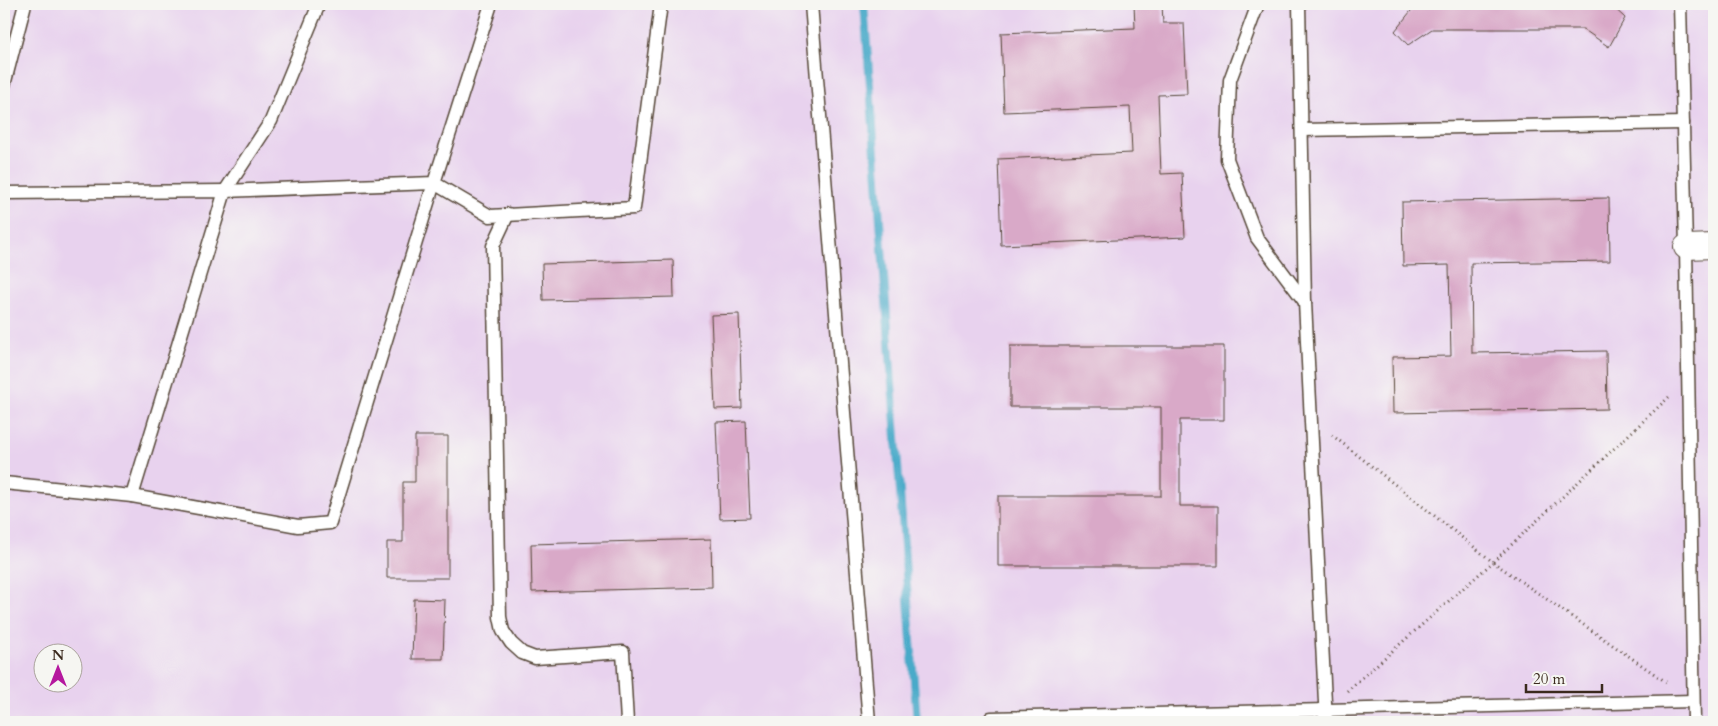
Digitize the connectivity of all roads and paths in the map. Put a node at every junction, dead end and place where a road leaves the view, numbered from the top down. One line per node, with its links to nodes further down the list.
1 (319, 4): 12 (lane)
2 (490, 4): 11 (lane)
3 (661, 4): 14 (lane)
4 (811, 4): 26 (lane)
5 (1258, 4): 17 (lane)
6 (1299, 4): 10 (lane)
7 (1680, 4): 9 (lane)
8 (4, 84): 8 (lane)
9 (1683, 124): 10 (lane); 16 (lane)
10 (1302, 130): 17 (lane)
11 (434, 183): 12 (lane); 14 (lane); 21 (lane)
12 (225, 191): 13 (lane); 21 (lane)
13 (4, 192)
14 (508, 214): 25 (lane)
15 (1714, 246): 16 (street)
16 (1686, 247): 18 (lane)
17 (1305, 302): 19 (lane)
18 (1688, 380): 22 (path); 23 (lane)
19 (1310, 419): 22 (path); 24 (lane)
20 (4, 483): 21 (lane)
21 (132, 496)
22 (1492, 562): 23 (path); 24 (path)
23 (1693, 701): 24 (lane); 28 (lane)
24 (1326, 716): 27 (lane)
25 (627, 722)
26 (869, 722)
27 (991, 722)
28 (1694, 722)

